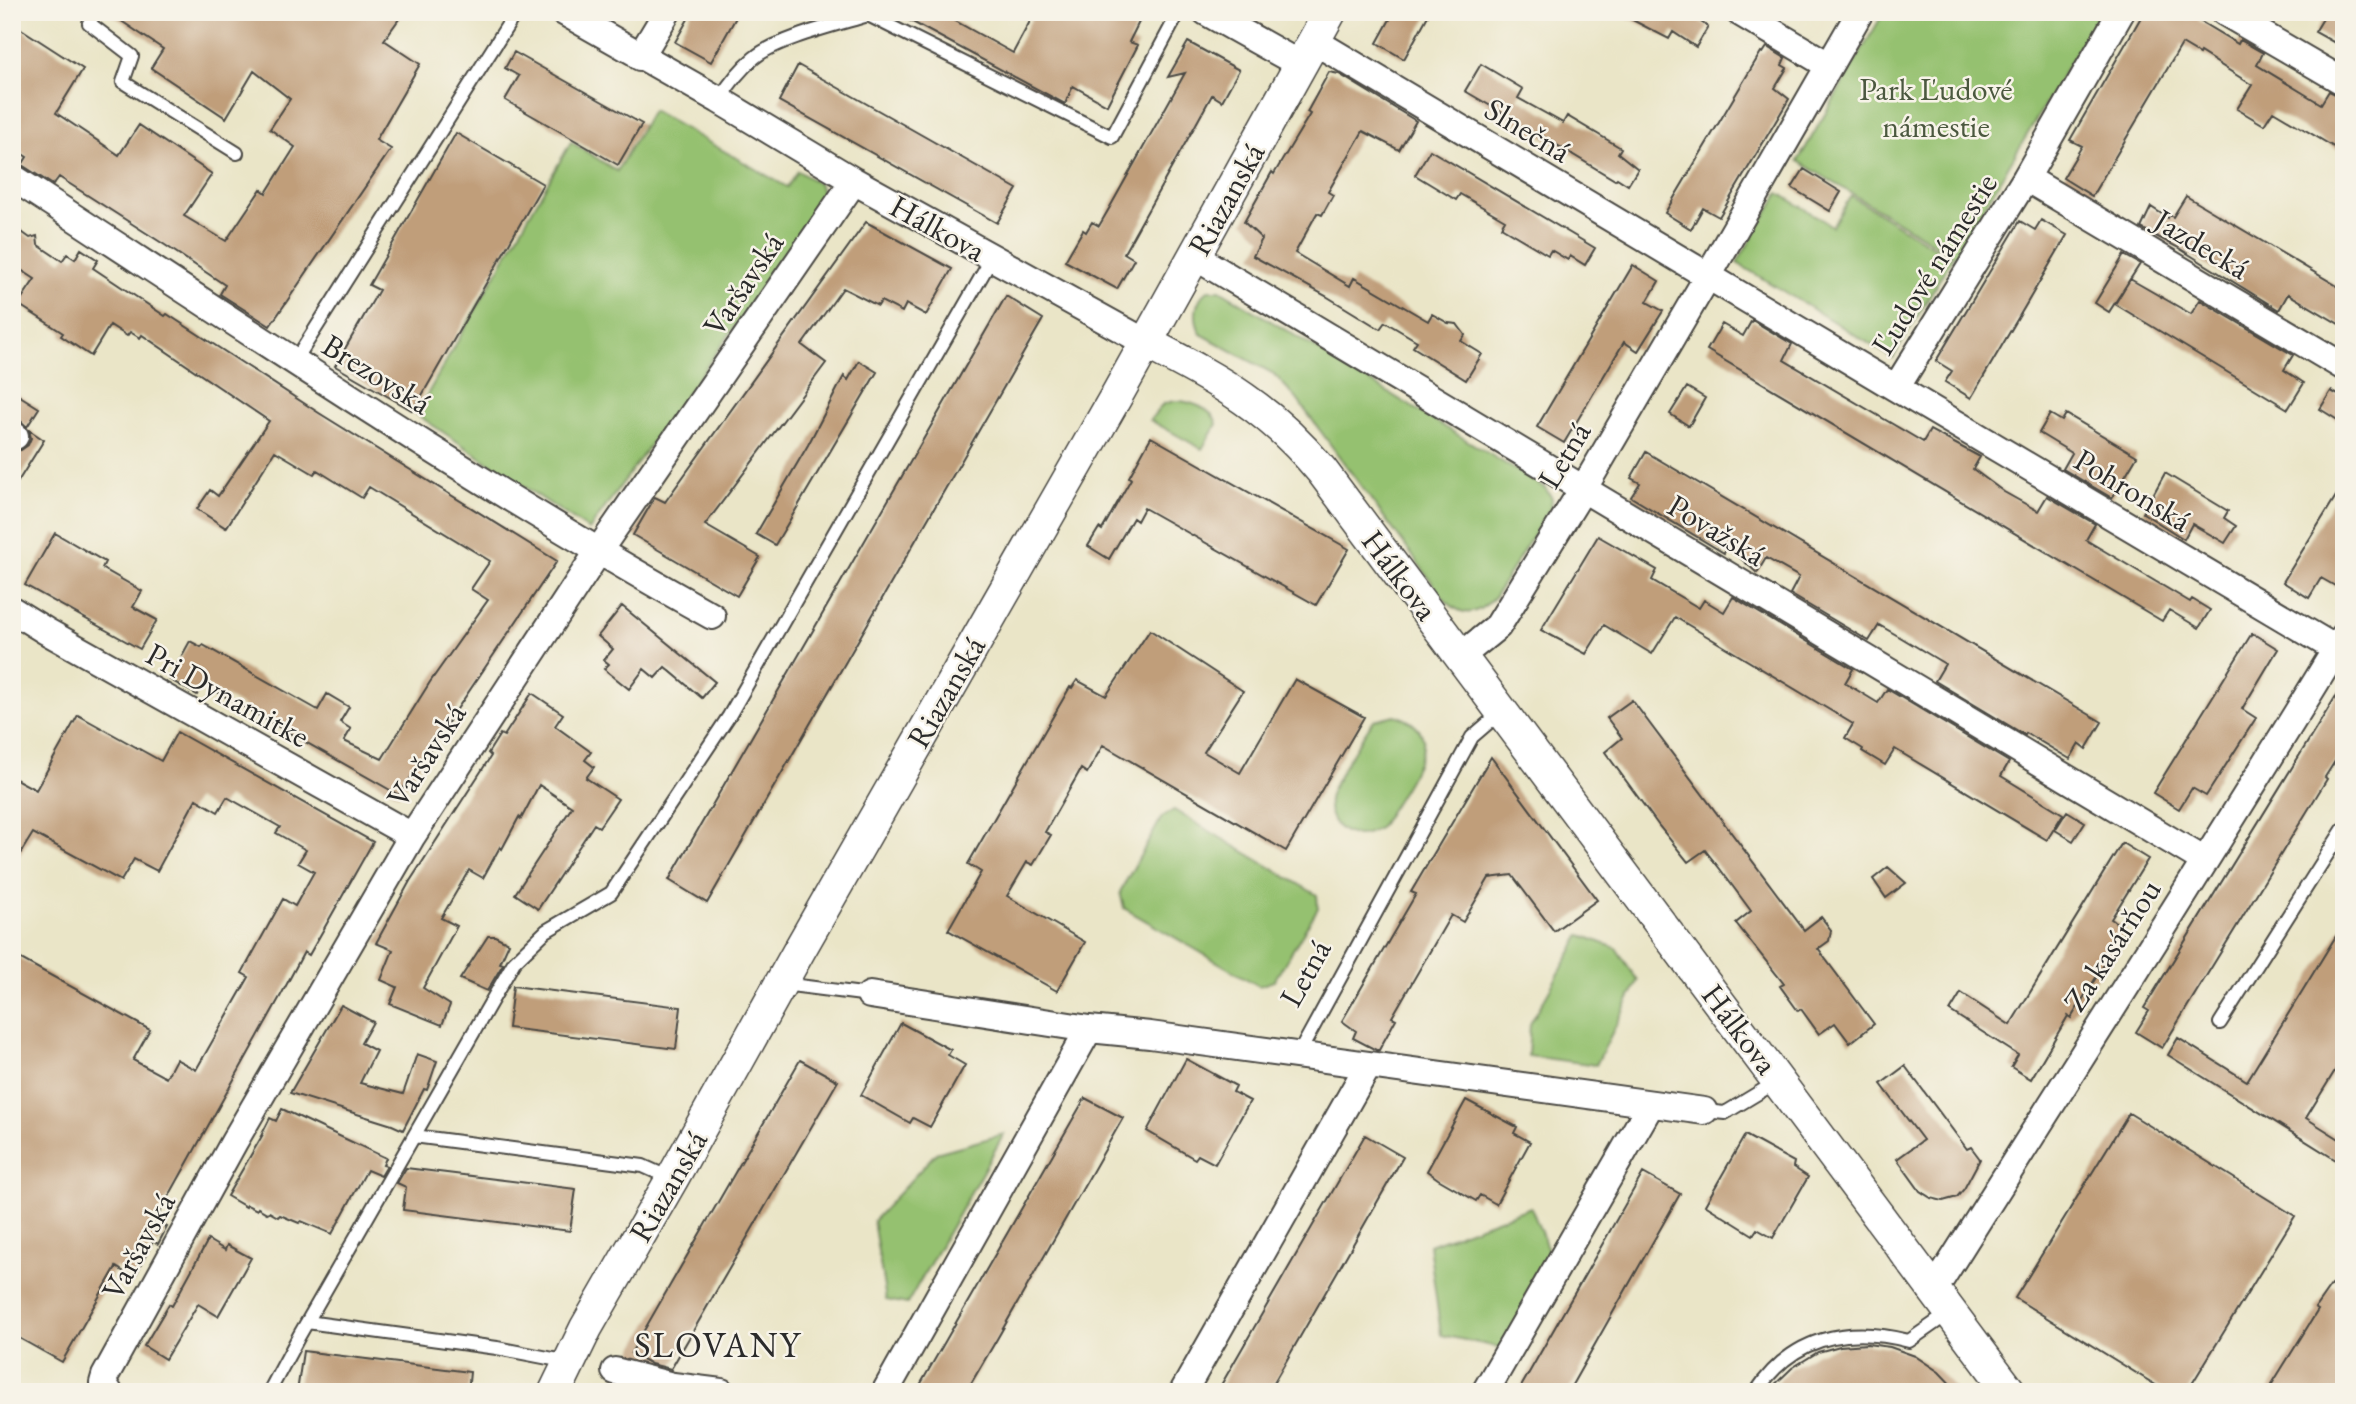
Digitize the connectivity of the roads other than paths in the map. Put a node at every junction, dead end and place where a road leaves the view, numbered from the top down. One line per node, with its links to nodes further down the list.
1 (95, 12): 17 (lane)
2 (516, 12): 25 (lane)
3 (564, 12): 13 (street, Hálkova)
4 (667, 12): 13 (street)
5 (1179, 12): 16 (lane)
6 (1206, 12): 12 (street, Slnečná)
7 (1330, 12): 12 (street, Riazanská)
8 (1739, 12): 14 (street)
9 (1860, 12): 14 (street)
10 (2121, 12): 19 (street, Ľudové námestie)
11 (2224, 12): 15 (street)
12 (1308, 53): 21 (street, Riazanská); 23 (street, Slnečná)
13 (640, 57): 16 (street, Hálkova)
14 (1828, 65): 23 (street)
15 (2344, 82)
16 (719, 100): 20 (street, Hálkova)
17 (237, 153)
18 (12, 177): 25 (street, Brezovská)
19 (2026, 178): 26 (street, Jazdecká); 27 (street, Ľudové námestie)
20 (854, 181): 22 (street, Hálkova); 29 (street, Varšavská)
21 (1194, 256): 24 (street, Riazanská); 28 (street, Považská)
22 (992, 258): 24 (street, Hálkova); 47 (lane)
23 (1709, 276): 27 (street, Ľudové námestie); 28 (street, Letná)
24 (1145, 342): 33 (street, Hálkova); 38 (street, Riazanská)
25 (295, 361): 29 (street, Brezovská)
26 (2344, 367)
27 (1896, 388): 32 (street, Pohronská)
28 (1583, 489): 33 (street, Letná); 37 (street, Považská)
29 (598, 553): 31 (street, Brezovská); 36 (street, Varšavská)
30 (12, 610): 36 (street, Pri Dynamitke)
31 (712, 616)
32 (2340, 642): 37 (street, Za kasárňou)
33 (1461, 656): 34 (street, Hálkova)
34 (1503, 710): 42 (lane, Letná); 44 (street, Hálkova)
35 (2344, 828): 40 (lane)
36 (412, 836): 53 (street, Varšavská)
37 (2206, 861): 49 (street, Za kasárňou)
38 (780, 984): 39 (lane); 48 (street, Riazanská)
39 (870, 995): 41 (street)
40 (2220, 1023)
41 (1089, 1029): 42 (street); 57 (street)
42 (1297, 1056): 43 (street)
43 (1368, 1066): 45 (street); 58 (street)
44 (1778, 1081): 46 (lane); 49 (street, Hálkova)
45 (1656, 1105): 46 (street); 59 (street)
46 (1704, 1111)
47 (414, 1136): 48 (lane); 50 (lane)
48 (672, 1179): 52 (street, Riazanská)
49 (1942, 1301): 60 (lane); 61 (street, Hálkova)
50 (307, 1322): 52 (lane); 54 (lane)
51 (615, 1371): 56 (street)
52 (565, 1377): 55 (street, Riazanská)
53 (109, 1392)
54 (270, 1392)
55 (537, 1392)
56 (721, 1392)
57 (885, 1392)
58 (1183, 1392)
59 (1485, 1392)
60 (1756, 1392)
61 (2010, 1392)

